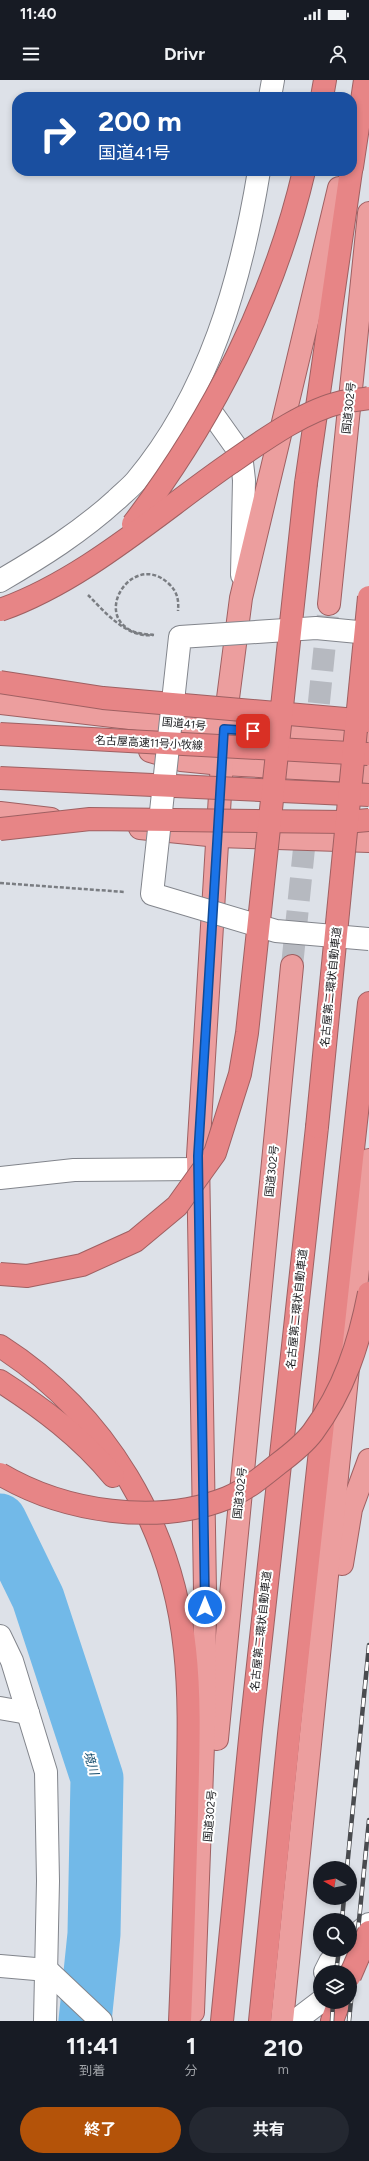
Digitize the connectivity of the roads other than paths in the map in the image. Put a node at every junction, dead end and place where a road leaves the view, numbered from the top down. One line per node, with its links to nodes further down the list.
1 (273, 80): 5 (street)
2 (325, 80): 6 (highway)
3 (357, 80): 7 (highway)
4 (365, 80): 8 (highway)
5 (271, 92)
6 (323, 92)
7 (355, 92)
8 (357, 133)
9 (258, 176): 14 (street)
10 (303, 176): 16 (highway, bridge)
11 (341, 176): 19 (highway)
12 (350, 176): 46 (highway, bridge)
13 (369, 213): 20 (highway, 国道302号)
14 (195, 390): 17 (street); 19 (street)
15 (369, 398): 16 (highway, bridge)
16 (119, 543): 21 (highway, bridge)
17 (0, 581)
18 (369, 597): 71 (highway, 名古屋第二環状自動車道, bridge)
19 (241, 598): 27 (highway)
20 (329, 604)
21 (0, 610)
22 (369, 633): 40 (street, bridge)
23 (0, 682): 26 (highway, bridge)
24 (0, 703): 25 (highway, 国道41号)
25 (63, 711): 27 (highway, 国道41号); 31 (highway)
26 (369, 721)
27 (224, 729): 29 (highway, 国道41号); 31 (highway)
28 (0, 734): 30 (highway, 名古屋高速11号小牧線, bridge)
29 (369, 738)
30 (369, 754)
31 (222, 764): 32 (highway); 38 (highway)
32 (369, 772)
33 (0, 778): 34 (highway, bridge)
34 (369, 795)
35 (0, 813): 38 (highway)
36 (369, 820): 37 (highway, bridge)
37 (0, 829)
38 (218, 836): 39 (highway); 44 (highway)
39 (369, 842)
40 (369, 939)
41 (292, 966): 56 (highway, 国道302号)
42 (369, 1003): 72 (highway, bridge)
43 (369, 1160): 57 (highway)
44 (199, 1168): 45 (street); 56 (highway)
45 (0, 1178)
46 (0, 1274)
47 (369, 1293): 51 (highway, bridge)
48 (0, 1346): 52 (highway)
49 (0, 1381): 52 (highway)
50 (369, 1460): 57 (highway)
51 (0, 1474)
52 (171, 1577): 68 (highway)
53 (0, 1636): 55 (street)
54 (0, 1708): 55 (street)
55 (28, 1712): 64 (street)
56 (211, 1718): 68 (highway)
57 (315, 1729): 73 (highway)
58 (369, 1924): 60 (street)
59 (369, 1932): 61 (highway, bridge)
60 (357, 1934)
61 (355, 1965)
62 (369, 1965): 65 (street)
63 (0, 1966): 64 (street)
64 (47, 1970): 69 (street); 70 (street)
65 (357, 1973)
66 (313, 2008): 74 (street)
67 (337, 2009): 75 (highway)
68 (188, 2018)
69 (100, 2020)
70 (45, 2021)
71 (222, 2021)
72 (260, 2021)
73 (282, 2021)
74 (295, 2021)
75 (332, 2021)

